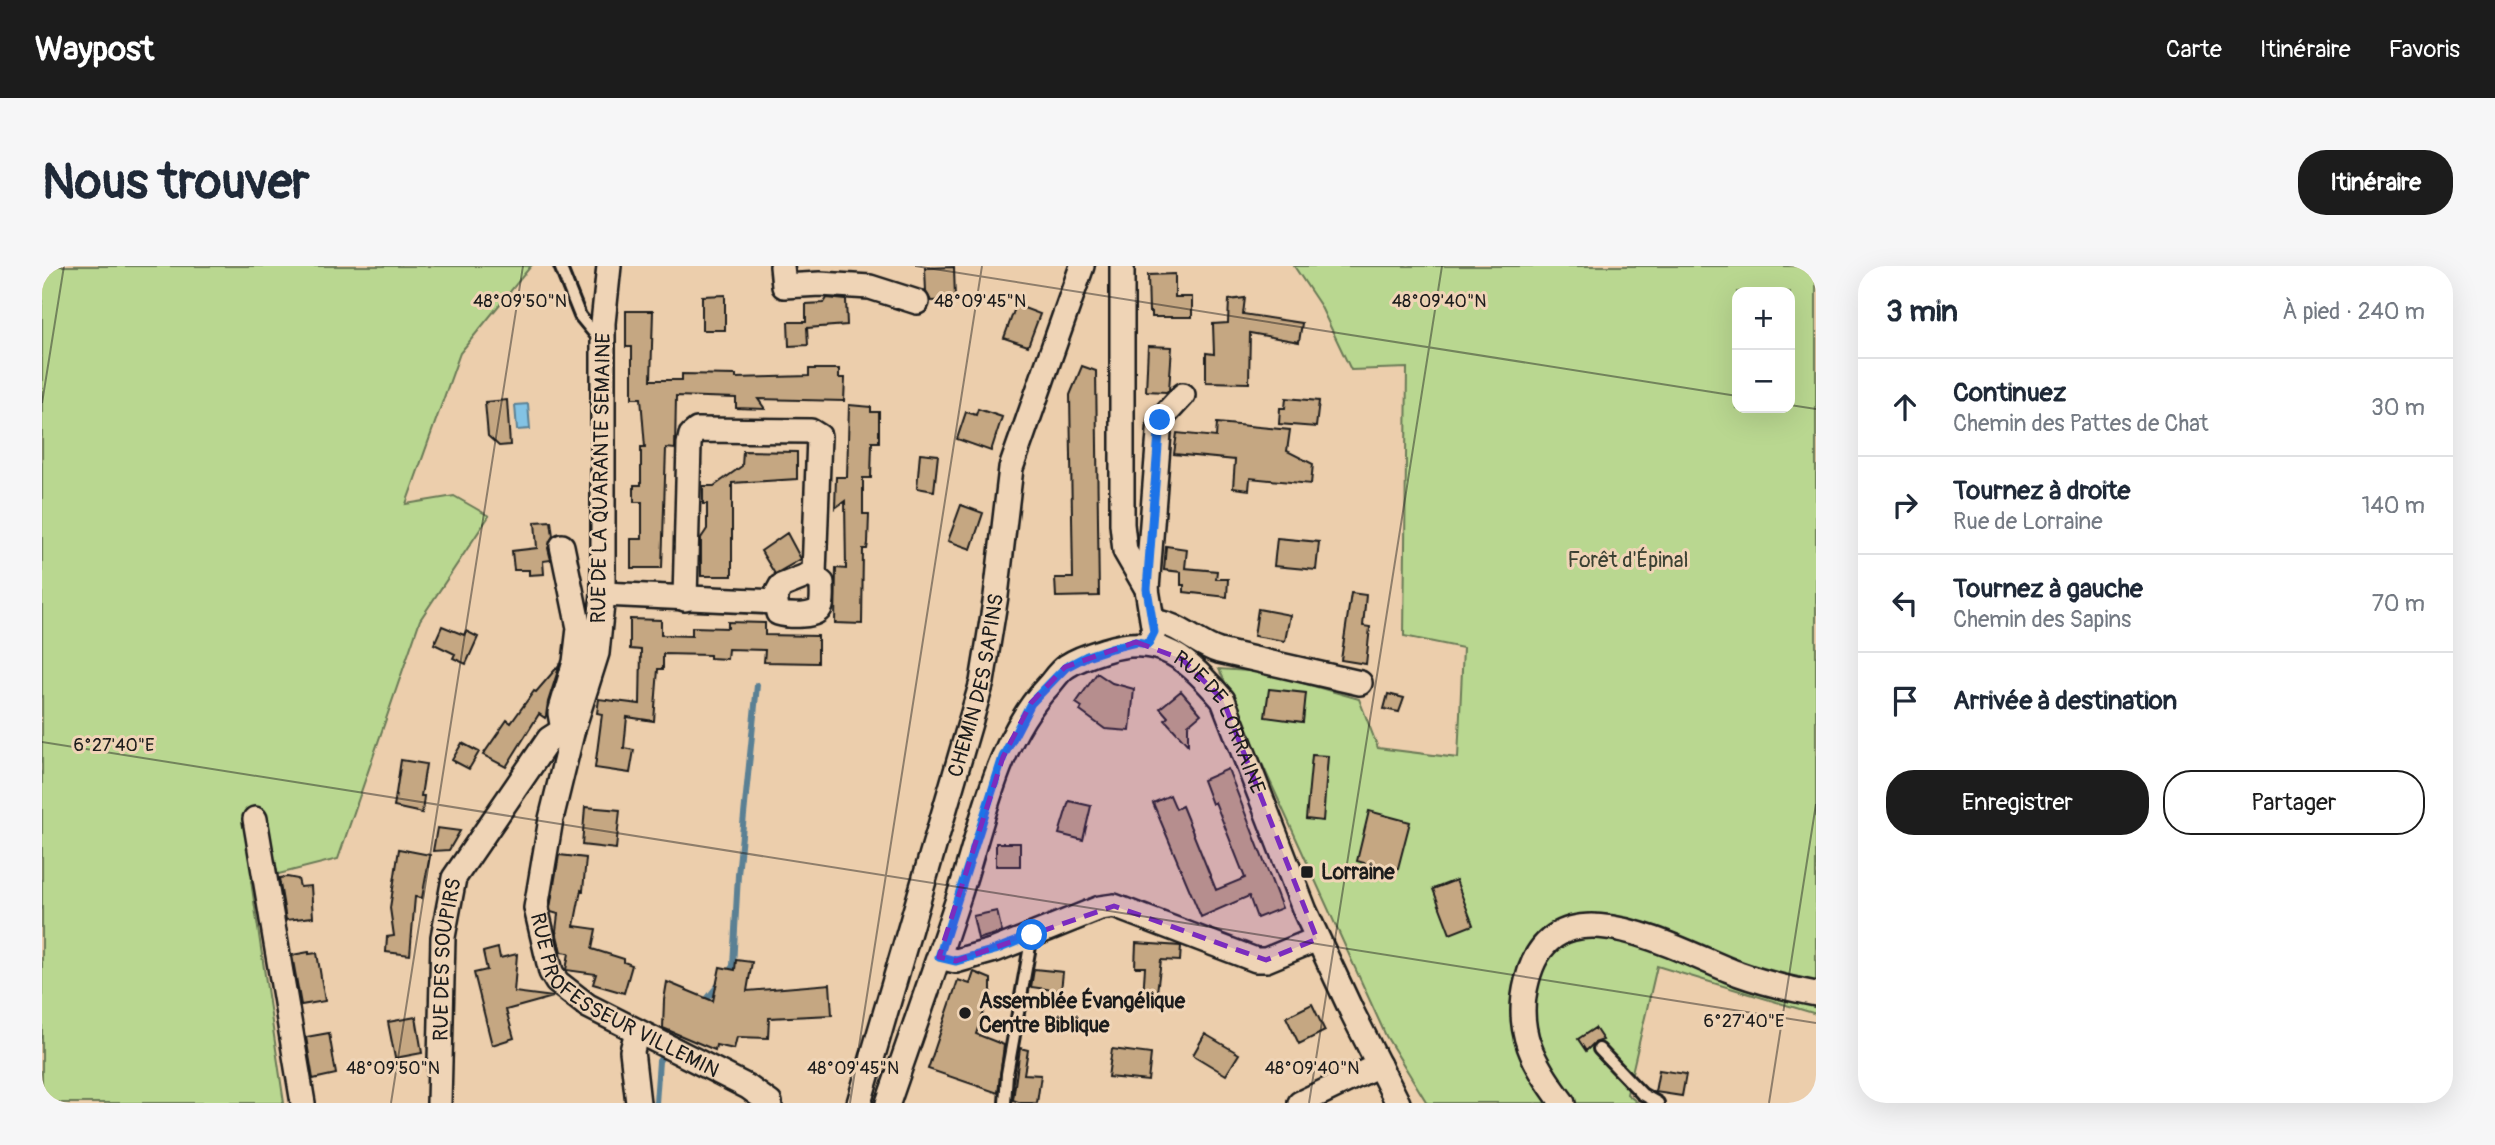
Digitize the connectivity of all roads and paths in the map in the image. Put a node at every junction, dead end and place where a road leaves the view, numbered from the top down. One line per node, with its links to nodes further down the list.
1 (560, 266): 7 (lane)
2 (609, 266): 7 (street, RUE DE LA QUARANTE SEMAINE)
3 (782, 266): 6 (street)
4 (1082, 266): 31 (street, CHEMIN DES SAPINS)
5 (1122, 266): 11 (street)
6 (917, 302)
7 (603, 344): 12 (street, RUE DE LA QUARANTE SEMAINE)
8 (1183, 395): 11 (street)
9 (562, 546): 18 (street)
10 (814, 574): 13 (street); 14 (street); 14 (street)
11 (1147, 589): 15 (street)
12 (603, 594): 13 (street); 18 (street, RUE DE LA QUARANTE SEMAINE)
13 (685, 599): 14 (street)
14 (775, 602)
15 (1153, 622): 16 (street); 17 (street)
16 (1148, 644): 21 (street, RUE DE LORRAINE); 22 (street, RUE DE LORRAINE)
17 (1360, 683)
18 (568, 729): 24 (street, RUE PROFESSEUR VILLEMIN); 28 (street, RUE DES SOUPIRS)
19 (255, 819): 27 (street)
20 (1032, 935): 21 (street); 22 (street); 33 (lane)
21 (1317, 939): 26 (street, RUE DE LORRAINE)
22 (939, 957): 32 (street, RUE DE LORRAINE)
23 (1816, 994): 36 (street)
24 (637, 1031): 29 (street); 30 (street, RUE PROFESSEUR VILLEMIN)
25 (1599, 1049): 37 (lane)
26 (1379, 1065): 34 (street); 35 (street, RUE DE LORRAINE)
27 (303, 1103)
28 (439, 1103)
29 (638, 1103)
30 (770, 1103)
31 (859, 1103)
32 (888, 1103)
33 (1004, 1103)
34 (1300, 1103)
35 (1398, 1103)
36 (1563, 1103)
37 (1658, 1103)

